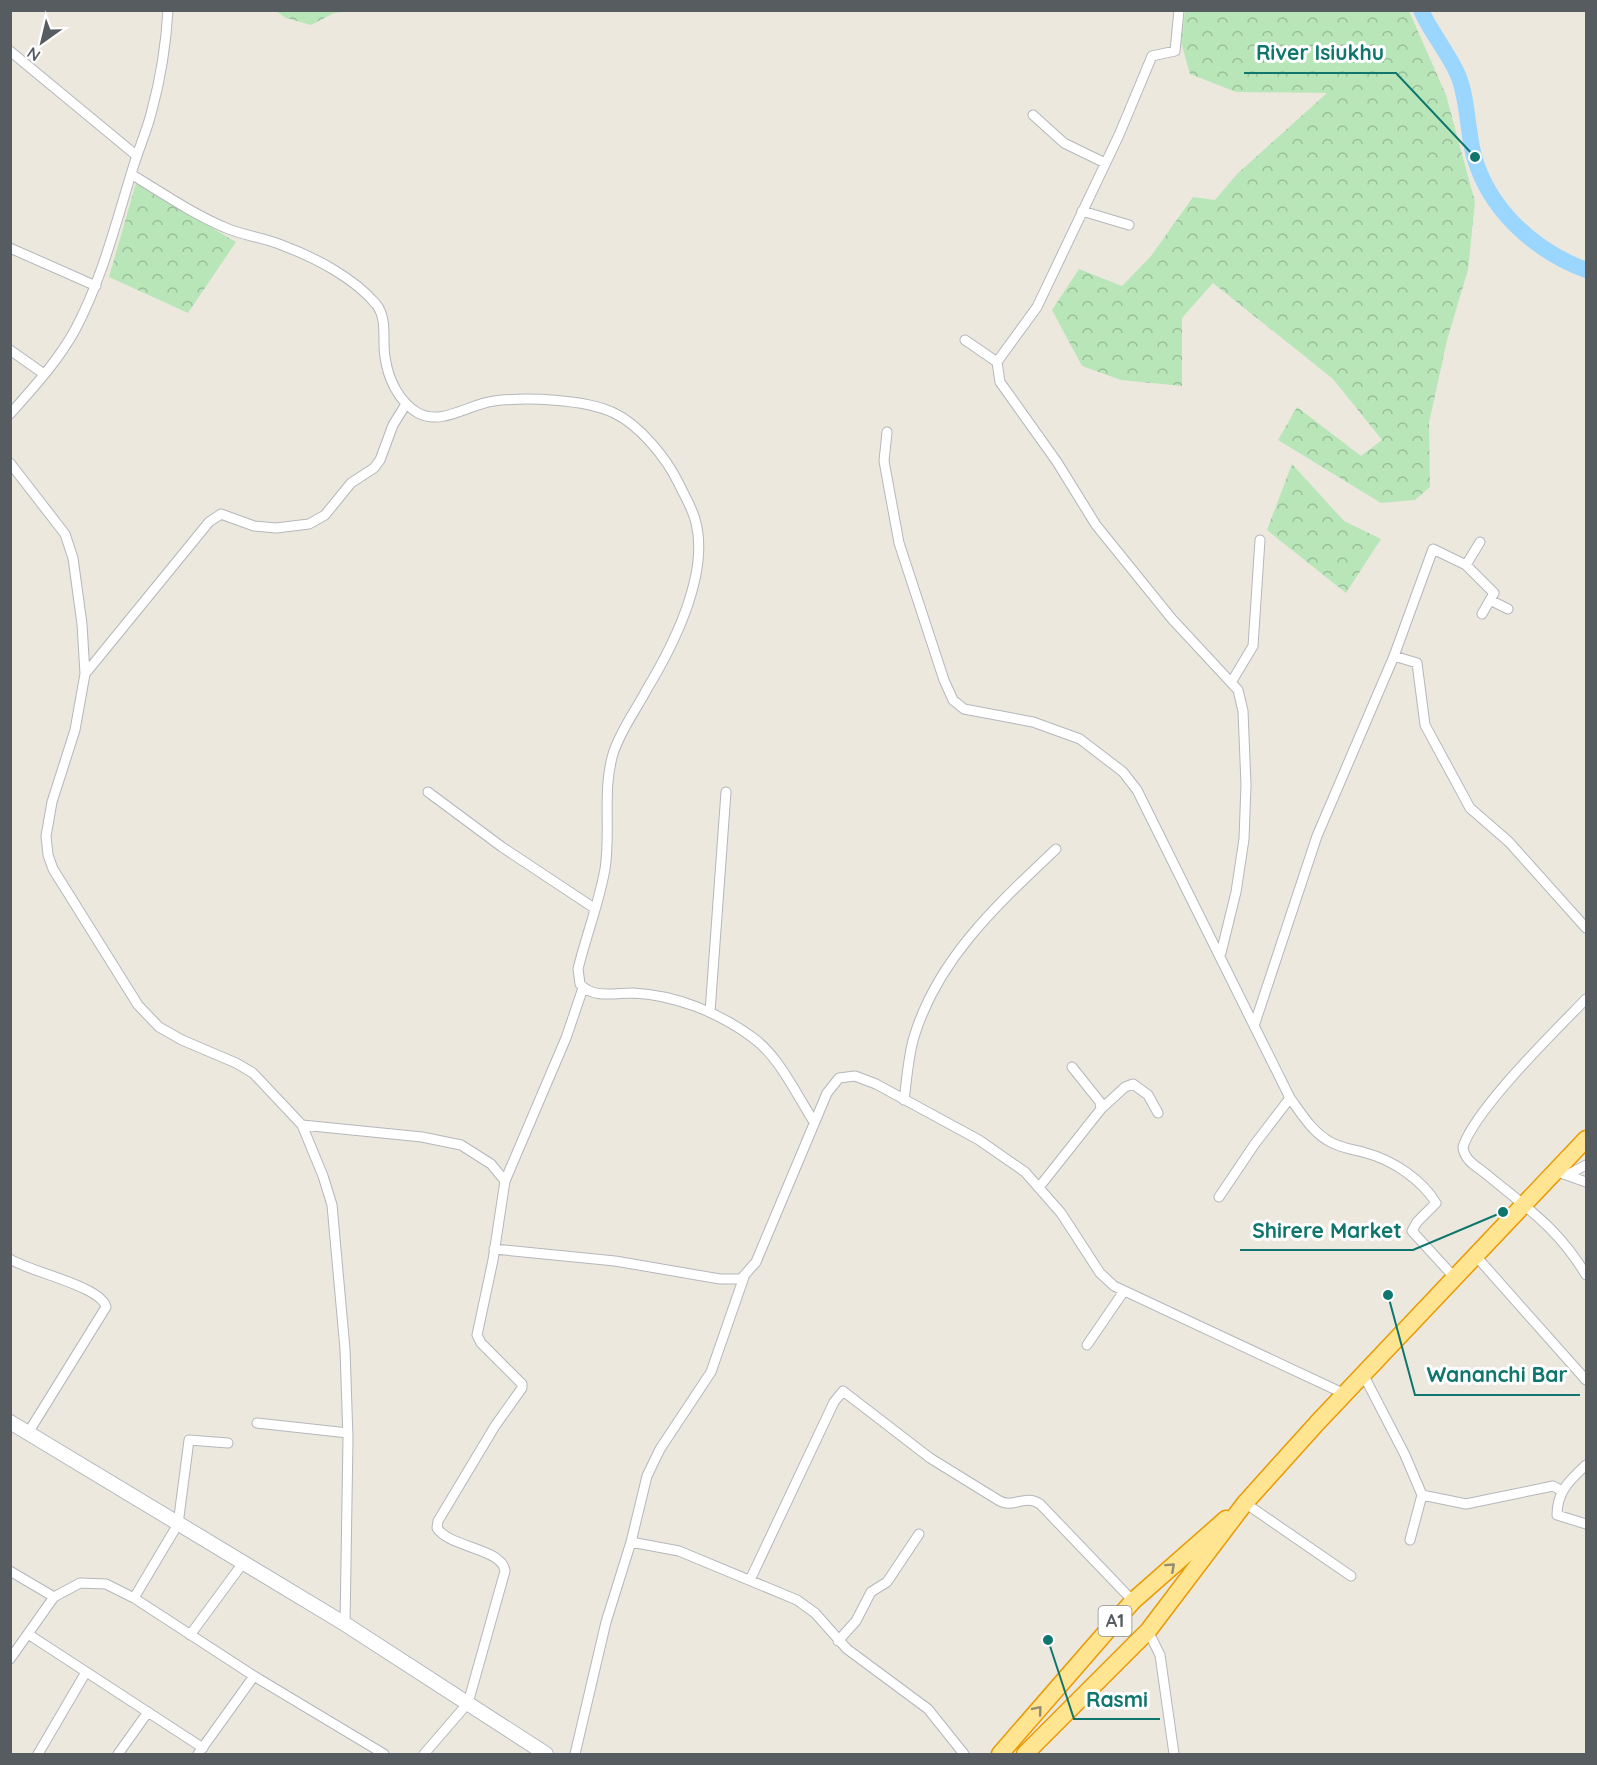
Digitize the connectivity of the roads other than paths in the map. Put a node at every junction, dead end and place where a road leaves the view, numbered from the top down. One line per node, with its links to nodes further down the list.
1 (168, 10): 5 (street)
2 (1179, 10): 6 (street)
3 (10, 51): 5 (street)
4 (1033, 115): 6 (street)
5 (136, 156): 7 (street)
6 (1105, 163): 8 (street)
7 (131, 174): 11 (street); 16 (street)
8 (1082, 211): 9 (street); 14 (street)
9 (1129, 225)
10 (10, 248): 11 (street)
11 (96, 286): 15 (street)
12 (965, 340): 14 (street)
13 (10, 350): 15 (street)
14 (997, 362): 28 (street)
15 (44, 374): 17 (street)
16 (406, 404): 27 (street); 32 (street)
17 (10, 414)
18 (887, 432): 34 (street)
19 (10, 463): 27 (street)
20 (1260, 540): 28 (street)
21 (1480, 542): 22 (street)
22 (1466, 566): 23 (street); 26 (street)
23 (1490, 600): 24 (street); 25 (street)
24 (1508, 609)
25 (1482, 614)
26 (1394, 656): 33 (street); 38 (street)
27 (85, 674): 45 (street)
28 (1232, 681): 34 (street)
29 (428, 792): 32 (street)
30 (726, 792): 37 (street)
31 (1056, 849): 41 (street)
32 (594, 908): 35 (street)
33 (1587, 928)
34 (1221, 953): 38 (street)
35 (583, 988): 37 (street); 49 (street)
36 (1587, 999): 53 (street)
37 (710, 1012): 44 (street)
38 (1254, 1026): 40 (street)
39 (1072, 1067): 42 (street)
40 (1290, 1098): 52 (street); 59 (street)
41 (903, 1100): 44 (street); 51 (street)
42 (1101, 1109): 43 (street); 51 (street)
43 (1158, 1113)
44 (814, 1122): 58 (street)
45 (302, 1125): 49 (street); 68 (street)
46 (1587, 1139): 48 (highway, A1)
47 (1587, 1165): 48 (street)
48 (1561, 1173): 50 (street); 53 (highway, A1)
49 (505, 1181): 54 (street)
50 (1587, 1182)
51 (1040, 1186): 60 (street)
52 (1219, 1197)
53 (1523, 1203): 55 (highway, A1); 57 (street)
54 (494, 1249): 58 (street); 96 (street)
55 (1475, 1255): 59 (highway, A1); 63 (street)
56 (10, 1259): 67 (street)
57 (1587, 1275)
58 (744, 1277): 78 (street)
59 (1454, 1277): 62 (highway, A1)
60 (1124, 1291): 61 (street); 64 (street)
61 (1087, 1345)
62 (1364, 1376): 64 (highway, A1); 72 (street)
63 (1587, 1380)
64 (1347, 1395): 73 (highway, A1)
65 (10, 1422): 67 (main road)
66 (258, 1423): 68 (street)
67 (28, 1433): 74 (main road)
68 (348, 1433): 86 (street)
69 (228, 1443): 74 (street)
70 (1587, 1465): 71 (street)
71 (1562, 1491): 72 (street); 75 (street)
72 (1422, 1495): 77 (street)
73 (1245, 1503): 81 (street); 85 (highway, A1, one-way to 73); 87 (highway, A1)
74 (178, 1524): 79 (main road); 84 (street)
75 (1587, 1524)
76 (919, 1534): 91 (street)
77 (1410, 1540)
78 (630, 1542): 82 (street); 104 (street)
79 (243, 1563): 86 (main road); 90 (street)
80 (10, 1571): 83 (street)
81 (1351, 1576)
82 (750, 1580): 85 (street); 91 (street)
83 (54, 1597): 84 (street); 89 (street)
84 (134, 1598): 90 (street)
85 (1134, 1601): 88 (highway, A1)
86 (345, 1624): 96 (main road)
87 (1148, 1631): 92 (highway, A1); 108 (street)
88 (1105, 1632): 92 (highway); 106 (highway, A1, one-way to 88)
89 (28, 1634): 93 (street); 94 (street)
90 (190, 1635): 95 (street)
91 (838, 1641): 105 (street)
92 (1128, 1653): 107 (highway, A1)
93 (10, 1659)
94 (86, 1672): 97 (street); 99 (street)
95 (254, 1676): 98 (street); 101 (street)
96 (468, 1703): 102 (street); 103 (main road)
97 (148, 1712): 98 (street); 100 (street)
98 (200, 1751)
99 (38, 1755)
100 (118, 1755)
101 (384, 1755)
102 (424, 1755)
103 (546, 1755)
104 (575, 1755)
105 (963, 1755)
106 (1000, 1755)
107 (1025, 1755)
108 (1174, 1755)

